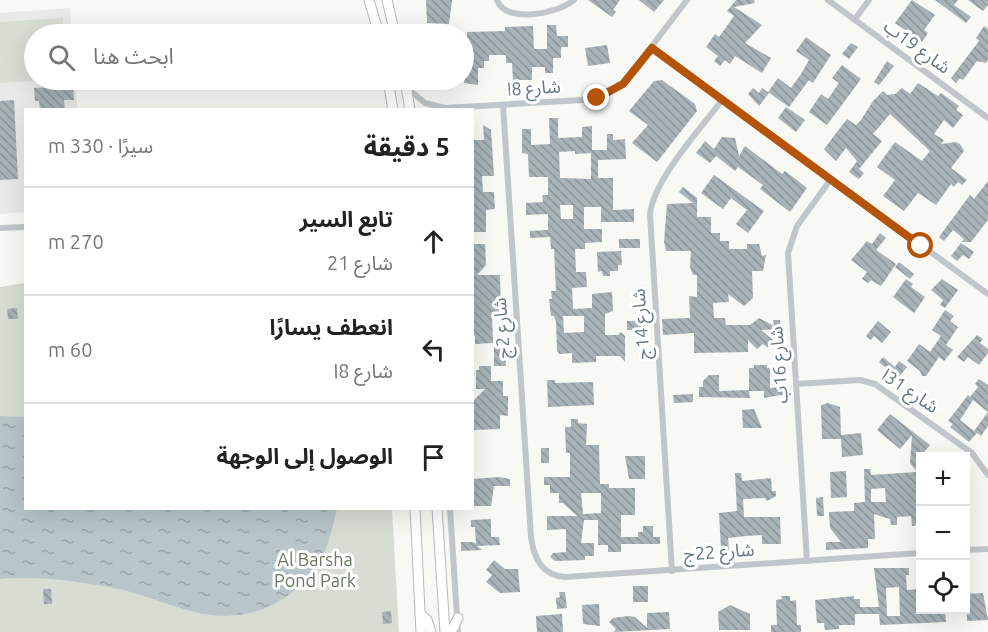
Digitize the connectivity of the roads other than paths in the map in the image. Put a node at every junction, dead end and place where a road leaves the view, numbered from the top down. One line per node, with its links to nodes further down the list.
1 (369, 0): 9 (street)
2 (387, 0): 10 (street)
3 (574, 0): 7 (street)
4 (687, 0): 11 (street, شارع 8ا)
5 (828, 0): 8 (street, شارع 19ب)
6 (869, 0): 8 (street)
7 (498, 2)
8 (855, 19): 21 (street, شارع 19ب)
9 (376, 24)
10 (393, 24)
11 (652, 48): 15 (street); 16 (street, شارع 8ا)
12 (390, 90): 17 (street)
13 (407, 90): 18 (street)
14 (413, 90): 19 (street, شارع 8ا)
15 (723, 99): 22 (street); 36 (street, شارع 14ج)
16 (503, 105): 20 (street, شارع 8ا); 31 (street, شارع 2ج)
17 (393, 108)
18 (410, 108)
19 (441, 108)
20 (459, 108)
21 (988, 118)
22 (831, 179): 25 (street); 26 (street, شارع 16ب)
23 (24, 227): 24 (street)
24 (0, 228)
25 (988, 294)
26 (796, 384): 27 (street, شارع 31ا); 35 (street, شارع 16ب)
27 (988, 475)
28 (415, 510): 37 (street)
29 (437, 510): 41 (street)
30 (450, 510): 38 (street)
31 (533, 549): 36 (street, شارع 22ج)
32 (988, 549): 33 (street)
33 (970, 550)
34 (916, 553): 35 (street, شارع 22ج)
35 (807, 561): 36 (street, شارع 22ج)
36 (672, 571)
37 (420, 614): 39 (street); 40 (street)
38 (458, 618): 42 (street); 43 (street)
39 (421, 632)
40 (431, 632)
41 (445, 632)
42 (451, 632)
43 (458, 632)

